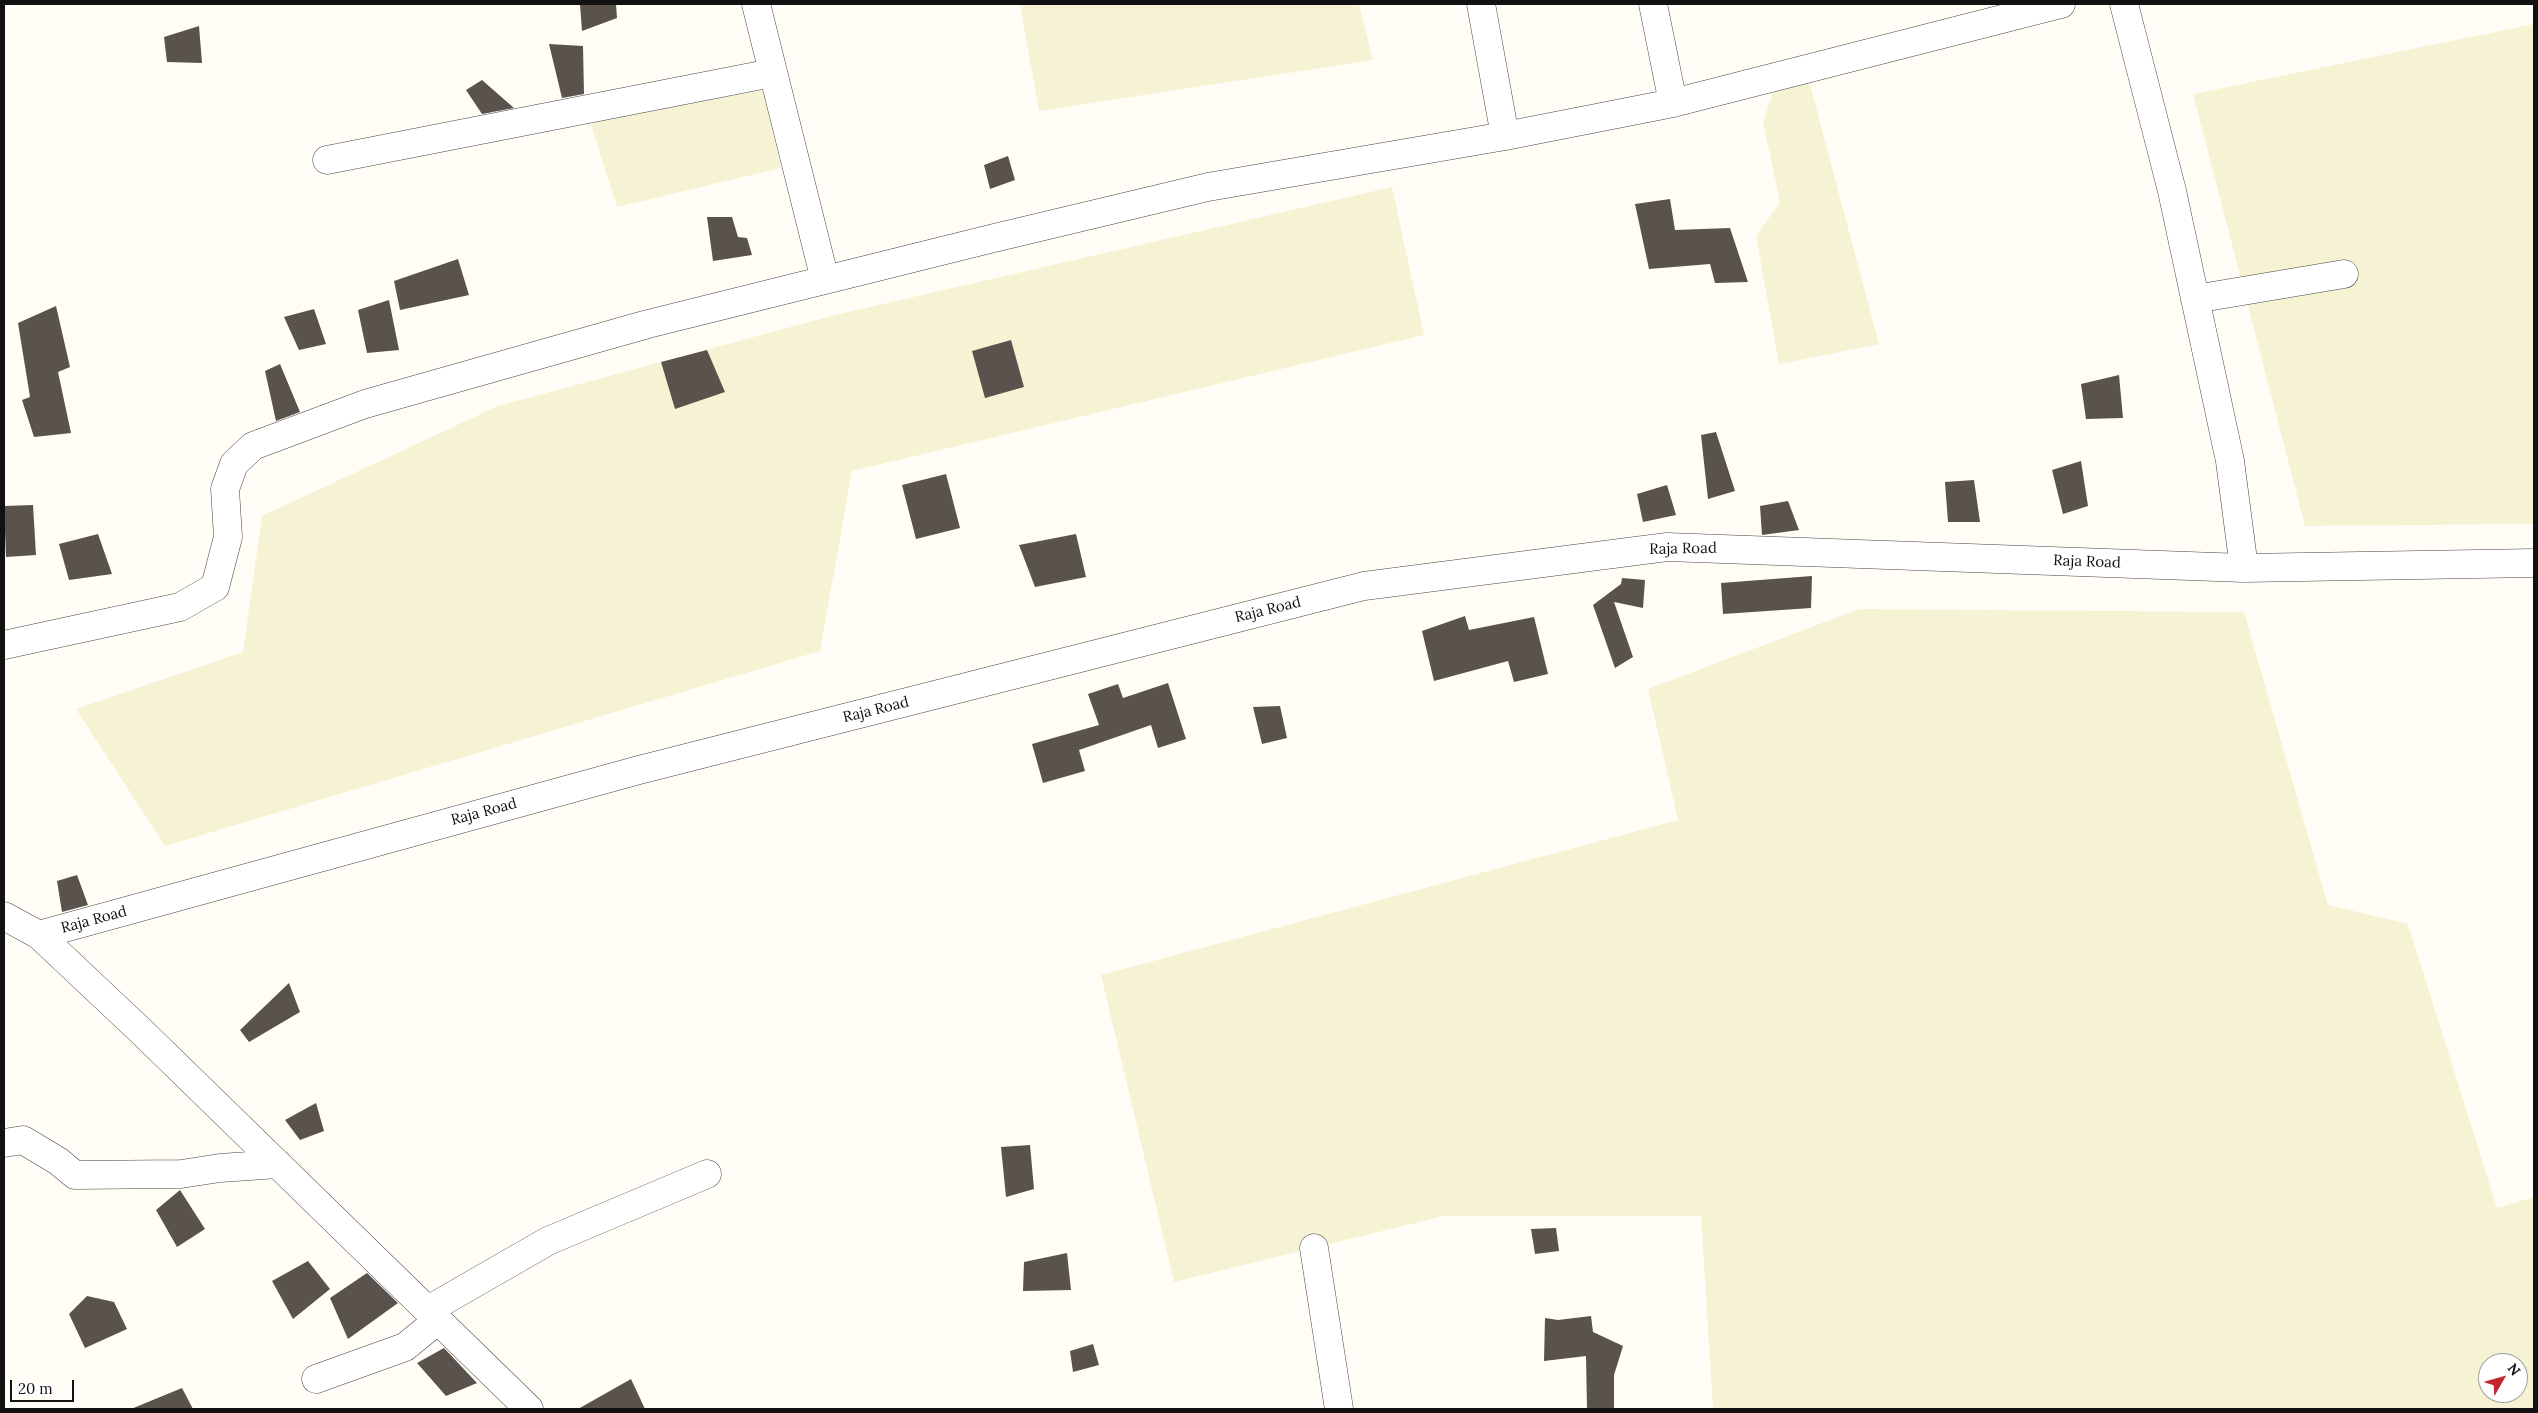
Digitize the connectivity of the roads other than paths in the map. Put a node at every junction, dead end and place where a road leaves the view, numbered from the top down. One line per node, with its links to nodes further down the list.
1 (756, 4): 6 (street)
2 (1481, 4): 8 (street)
3 (1653, 4): 7 (street)
4 (2061, 4): 7 (street)
5 (2124, 4): 12 (street)
6 (772, 73): 9 (street); 11 (street)
7 (1673, 103): 8 (street)
8 (1505, 136): 11 (street)
9 (327, 160)
10 (2344, 274): 12 (street)
11 (825, 280): 15 (street)
12 (2195, 299): 14 (street)
13 (2534, 563): 14 (street, Raja Road)
14 (2244, 568): 17 (street, Raja Road)
15 (4, 645)
16 (4, 916): 17 (street)
17 (39, 935): 19 (street)
18 (4, 1143): 19 (street)
19 (278, 1164): 22 (street)
20 (706, 1174): 22 (street)
21 (1314, 1248): 25 (street)
22 (433, 1315): 23 (street); 24 (street)
23 (316, 1379)
24 (529, 1409)
25 (1339, 1409)

